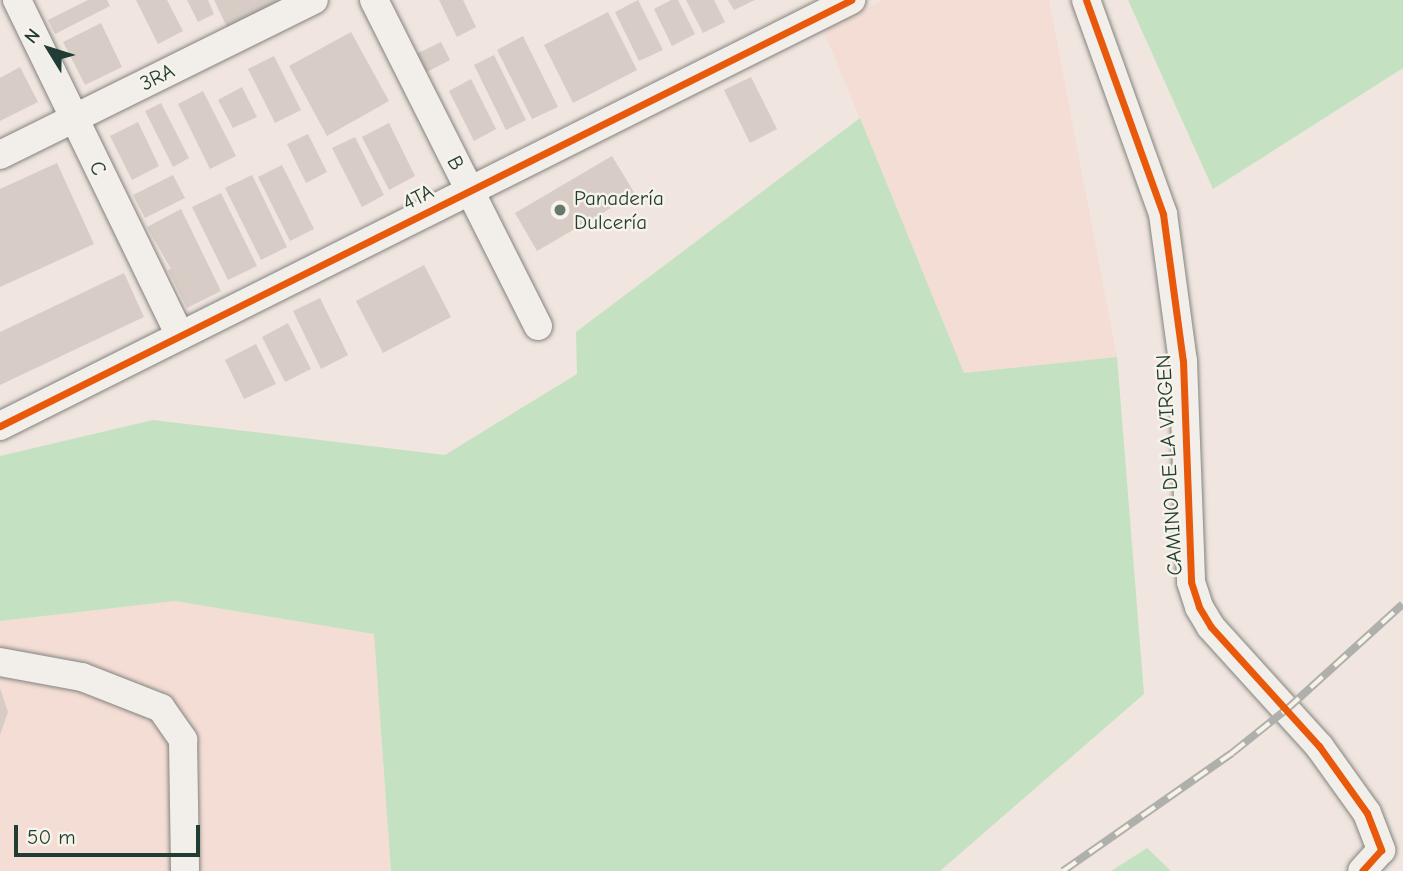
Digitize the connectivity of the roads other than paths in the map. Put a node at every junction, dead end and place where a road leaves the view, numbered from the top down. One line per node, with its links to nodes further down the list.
1 (17, 0): 6 (street, C)
2 (314, 0): 6 (street, 3RA)
3 (374, 0): 8 (street, B)
4 (851, 0): 8 (street, 4TA)
5 (1086, 0): 14 (street, CAMINO DE LA VIRGEN)
6 (74, 118): 7 (street, 3RA); 10 (street, C)
7 (0, 155)
8 (470, 191): 9 (street, B); 10 (street, 4TA)
9 (538, 326)
10 (180, 336): 11 (street, 4TA)
11 (0, 426)
12 (0, 662): 13 (street)
13 (185, 871)
14 (1362, 871)

